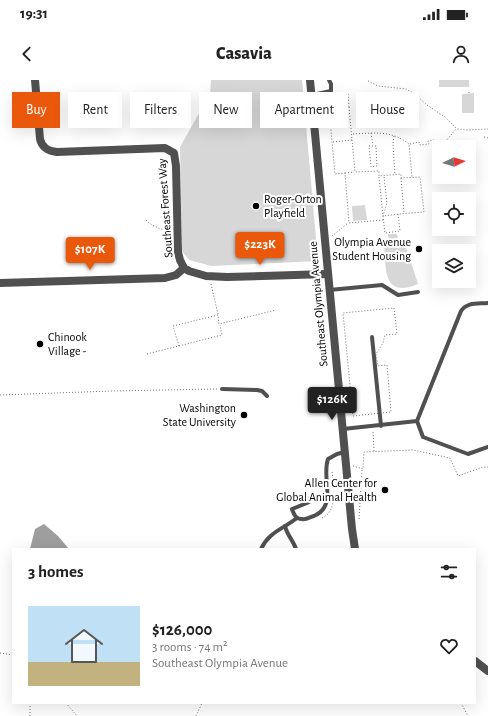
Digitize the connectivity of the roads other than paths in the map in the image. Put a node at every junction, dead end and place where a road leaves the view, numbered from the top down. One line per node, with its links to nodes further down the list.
1 (35, 80): 7 (street, Southeast Forest Way)
2 (310, 80): 4 (street, Southeast Olympia Avenue)
3 (329, 80): 5 (lane)
4 (312, 92)
5 (327, 92)
6 (315, 128): 8 (street, Southeast Olympia Avenue)
7 (184, 268): 8 (street, Southeast Forest Way); 9 (street)
8 (328, 274): 10 (street, Southeast Olympia Avenue)
9 (0, 283)
10 (329, 290): 11 (lane); 18 (street, Southeast Olympia Avenue)
11 (418, 292)
12 (488, 303): 16 (lane)
13 (372, 337): 17 (lane)
14 (222, 389): 15 (lane)
15 (266, 396)
16 (417, 421): 17 (lane); 19 (lane)
17 (381, 426): 18 (lane)
18 (342, 430): 20 (street, Southeast Olympia Avenue)
19 (488, 447)
20 (344, 452): 22 (lane); 26 (street, Southeast Olympia Avenue)
21 (310, 498): 22 (lane)
22 (297, 518): 23 (lane)
23 (285, 526): 24 (lane); 25 (lane)
24 (261, 548)
25 (296, 548)
26 (355, 548)
27 (476, 662): 28 (street)
28 (488, 671)

